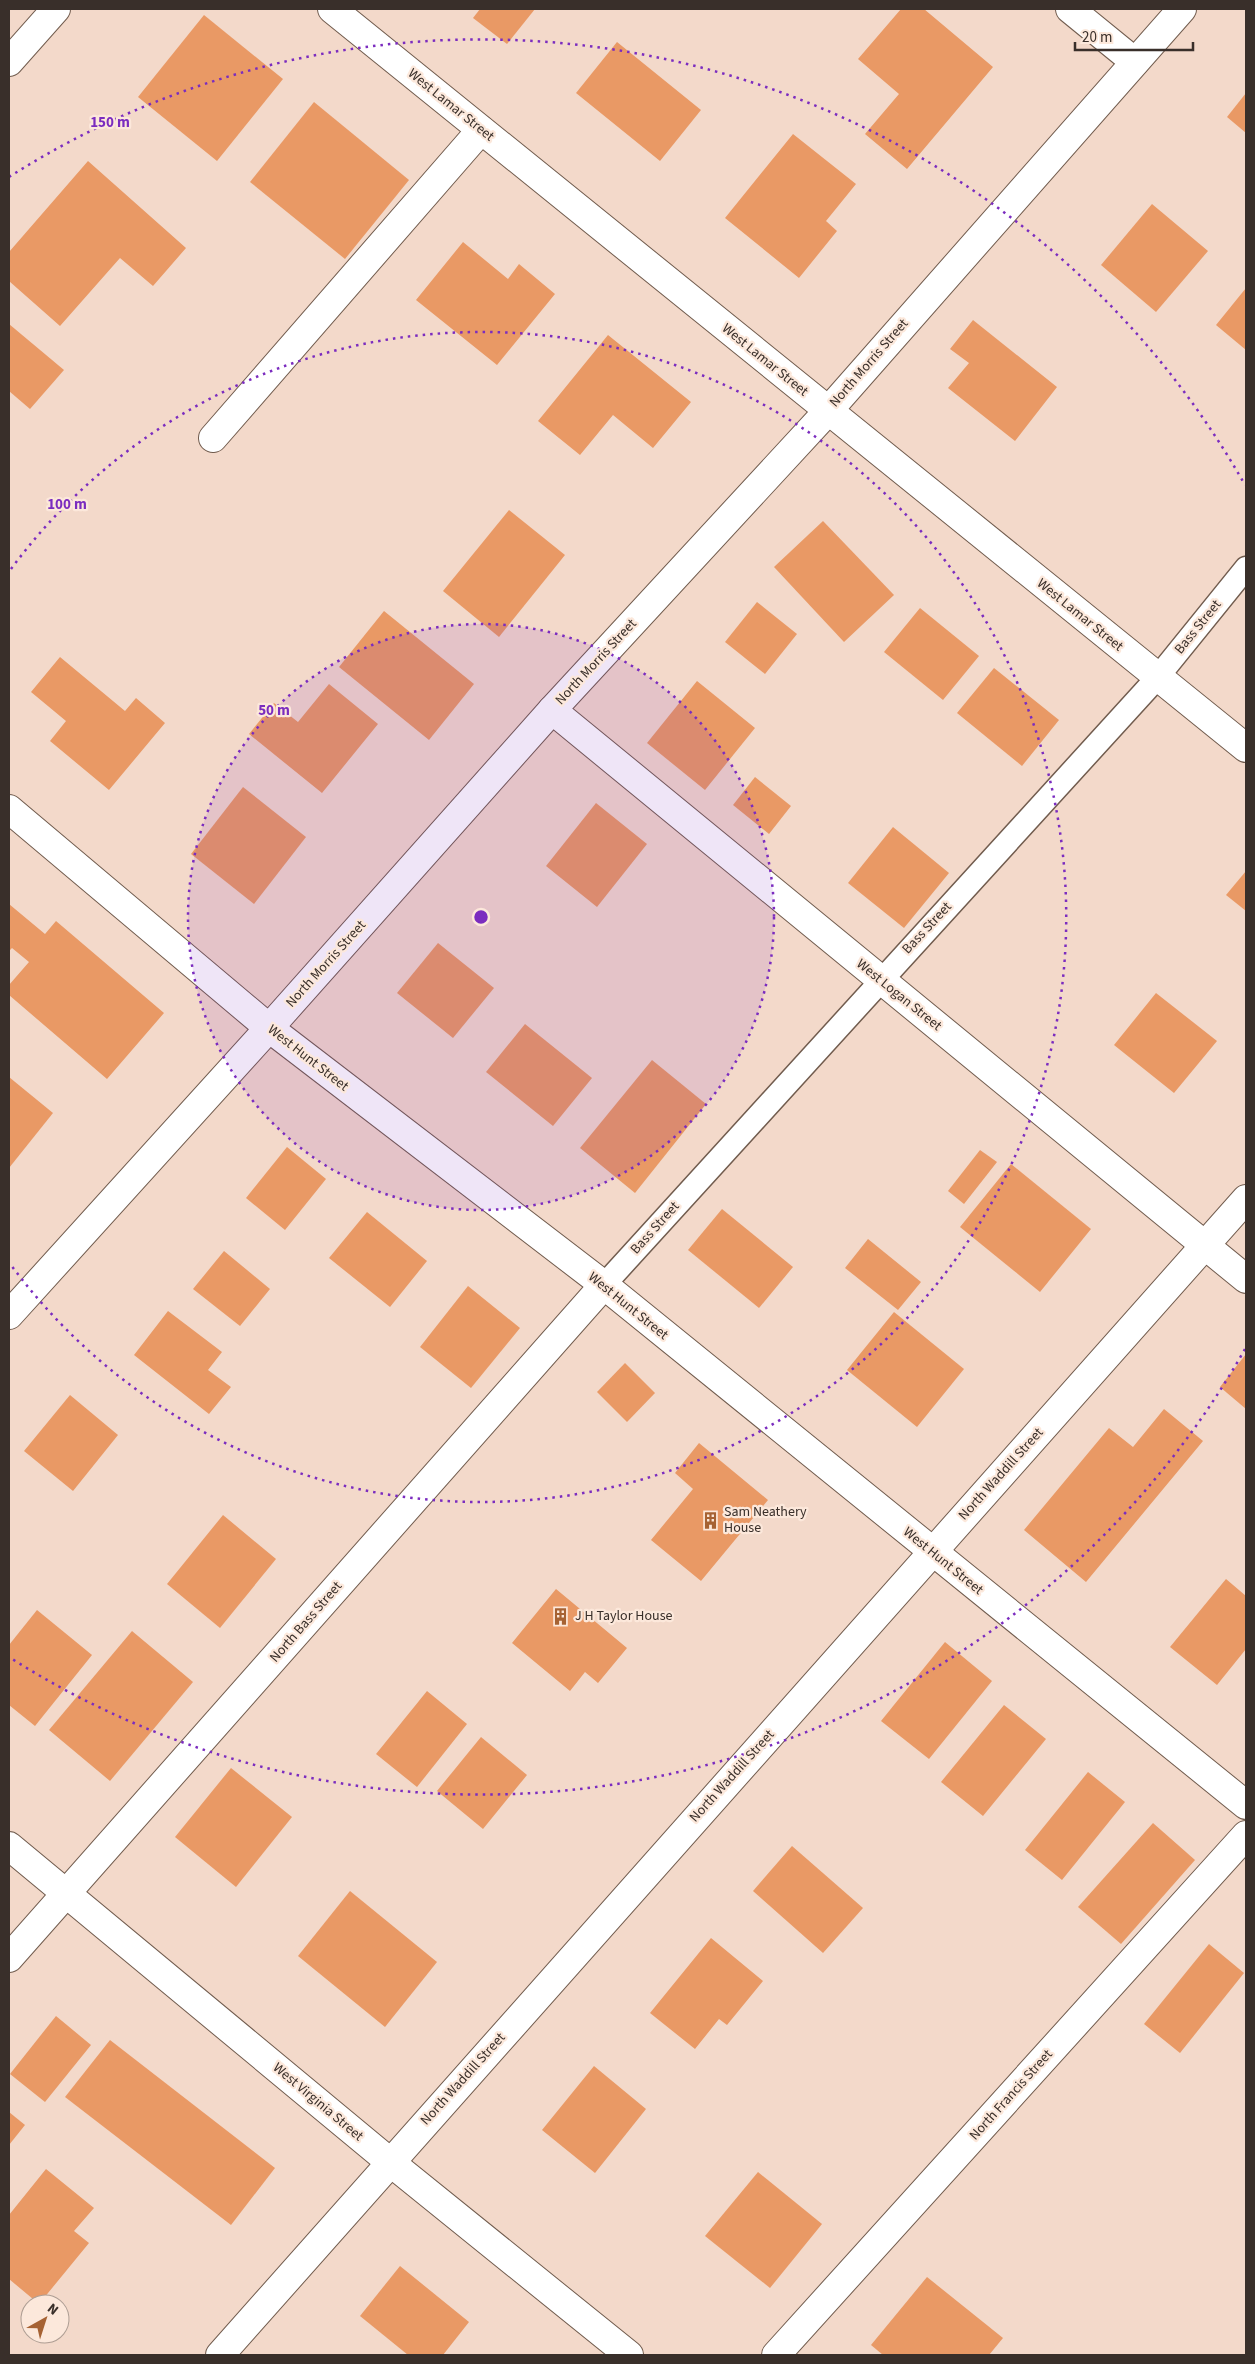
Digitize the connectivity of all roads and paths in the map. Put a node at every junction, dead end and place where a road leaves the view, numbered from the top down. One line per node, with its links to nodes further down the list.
1 (56, 9): 5 (street)
2 (332, 9): 7 (street, West Lamar Street)
3 (1070, 9): 6 (street)
4 (1182, 9): 6 (street, North Morris Street)
5 (9, 62)
6 (1135, 62): 8 (street, North Morris Street)
7 (481, 130): 8 (street, West Lamar Street); 9 (street)
8 (828, 411): 11 (street, West Lamar Street); 12 (street, North Morris Street)
9 (213, 438)
10 (1246, 568): 11 (lane, Bass Street)
11 (1157, 678): 13 (street, West Lamar Street); 15 (lane, Bass Street)
12 (552, 710): 15 (street, West Logan Street); 16 (street, North Morris Street)
13 (1246, 748)
14 (9, 809): 16 (street, West Hunt Street)
15 (880, 980): 18 (street, West Logan Street); 20 (lane, Bass Street)
16 (269, 1028): 20 (street, West Hunt Street); 21 (street, North Morris Street)
17 (1246, 1199): 18 (street, North Waddill Street)
18 (1206, 1246): 19 (street, West Logan Street); 22 (street, North Waddill Street)
19 (1246, 1279)
20 (604, 1285): 22 (street, West Hunt Street); 26 (street, North Bass Street)
21 (9, 1315)
22 (931, 1552): 23 (street, West Hunt Street); 28 (street, North Waddill Street)
23 (1246, 1805)
24 (1246, 1835): 31 (street, North Francis Street)
25 (9, 1846): 26 (street, West Virginia Street)
26 (66, 1894): 27 (street, North Bass Street); 28 (street, West Virginia Street)
27 (9, 1958)
28 (390, 2162): 29 (street, North Waddill Street); 30 (street, West Virginia Street)
29 (220, 2355)
30 (629, 2355)
31 (776, 2355)

